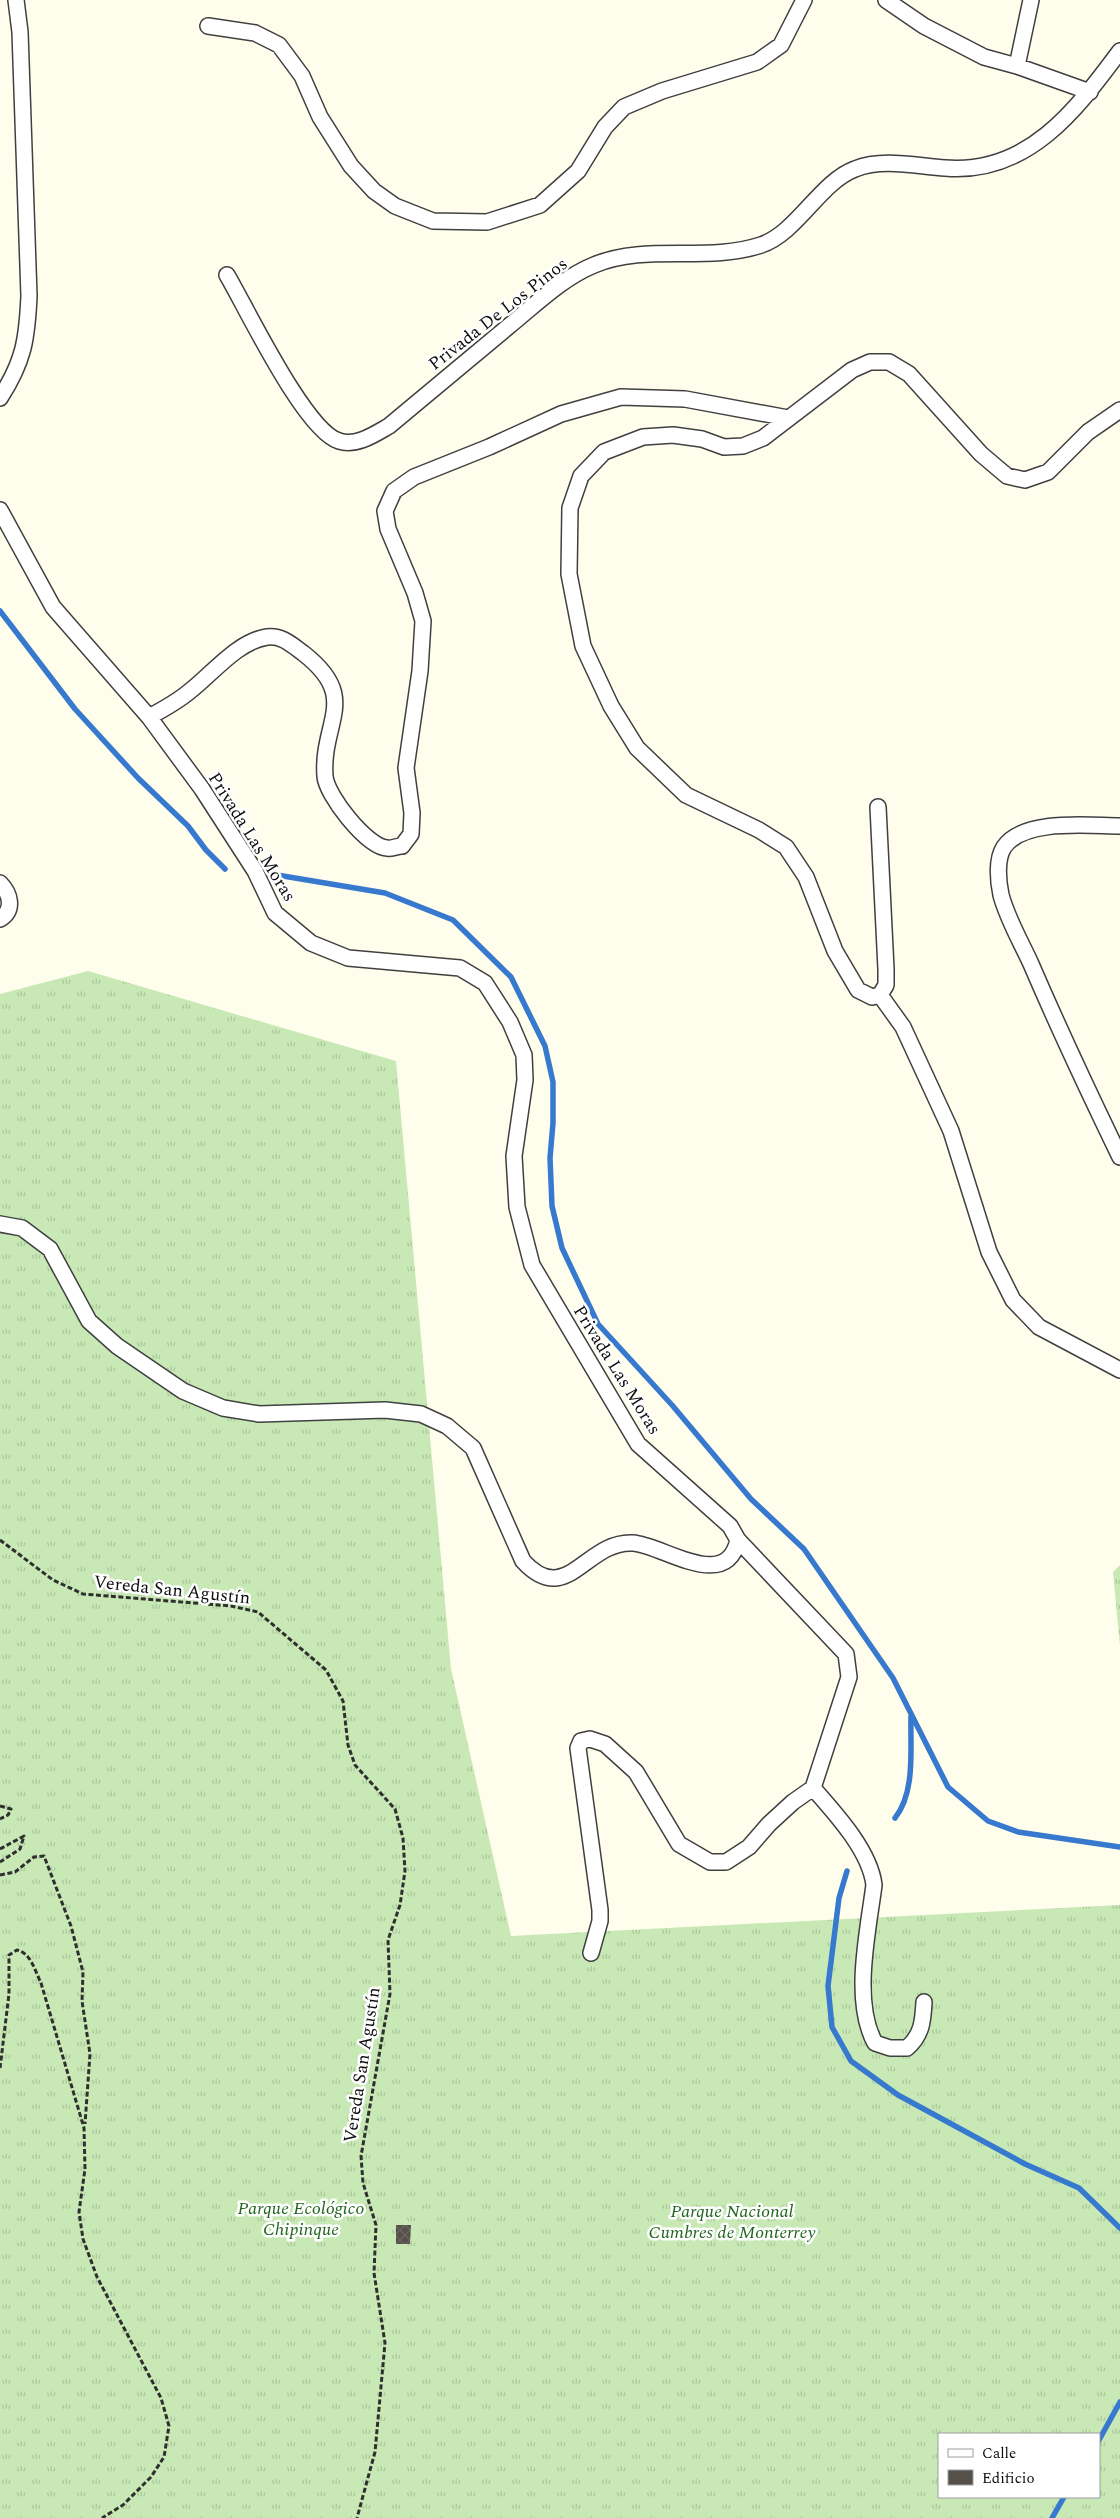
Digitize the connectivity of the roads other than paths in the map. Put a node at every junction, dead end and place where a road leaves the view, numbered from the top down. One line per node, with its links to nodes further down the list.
1 (16, 0): 10 (street)
2 (804, 0): 5 (street)
3 (886, 0): 7 (street)
4 (1031, 0): 7 (street)
5 (208, 26)
6 (1120, 51): 8 (street, Privada De Los Pinos)
7 (1018, 66): 8 (street)
8 (1090, 92): 9 (street, Privada De Los Pinos)
9 (228, 275)
10 (0, 398)
11 (1120, 410): 12 (street)
12 (788, 418): 14 (street); 19 (street)
13 (0, 510): 14 (street, Privada Las Moras)
14 (149, 717): 23 (street, Privada Las Moras)
15 (878, 807): 19 (street)
16 (1120, 826): 20 (street)
17 (0, 883): 18 (street)
18 (0, 919)
19 (880, 994): 22 (street)
20 (1120, 1157)
21 (0, 1224): 23 (street)
22 (1120, 1370)
23 (738, 1540): 24 (street, Privada Las Moras)
24 (813, 1788): 25 (street); 26 (street)
25 (591, 1953)
26 (924, 2002)

